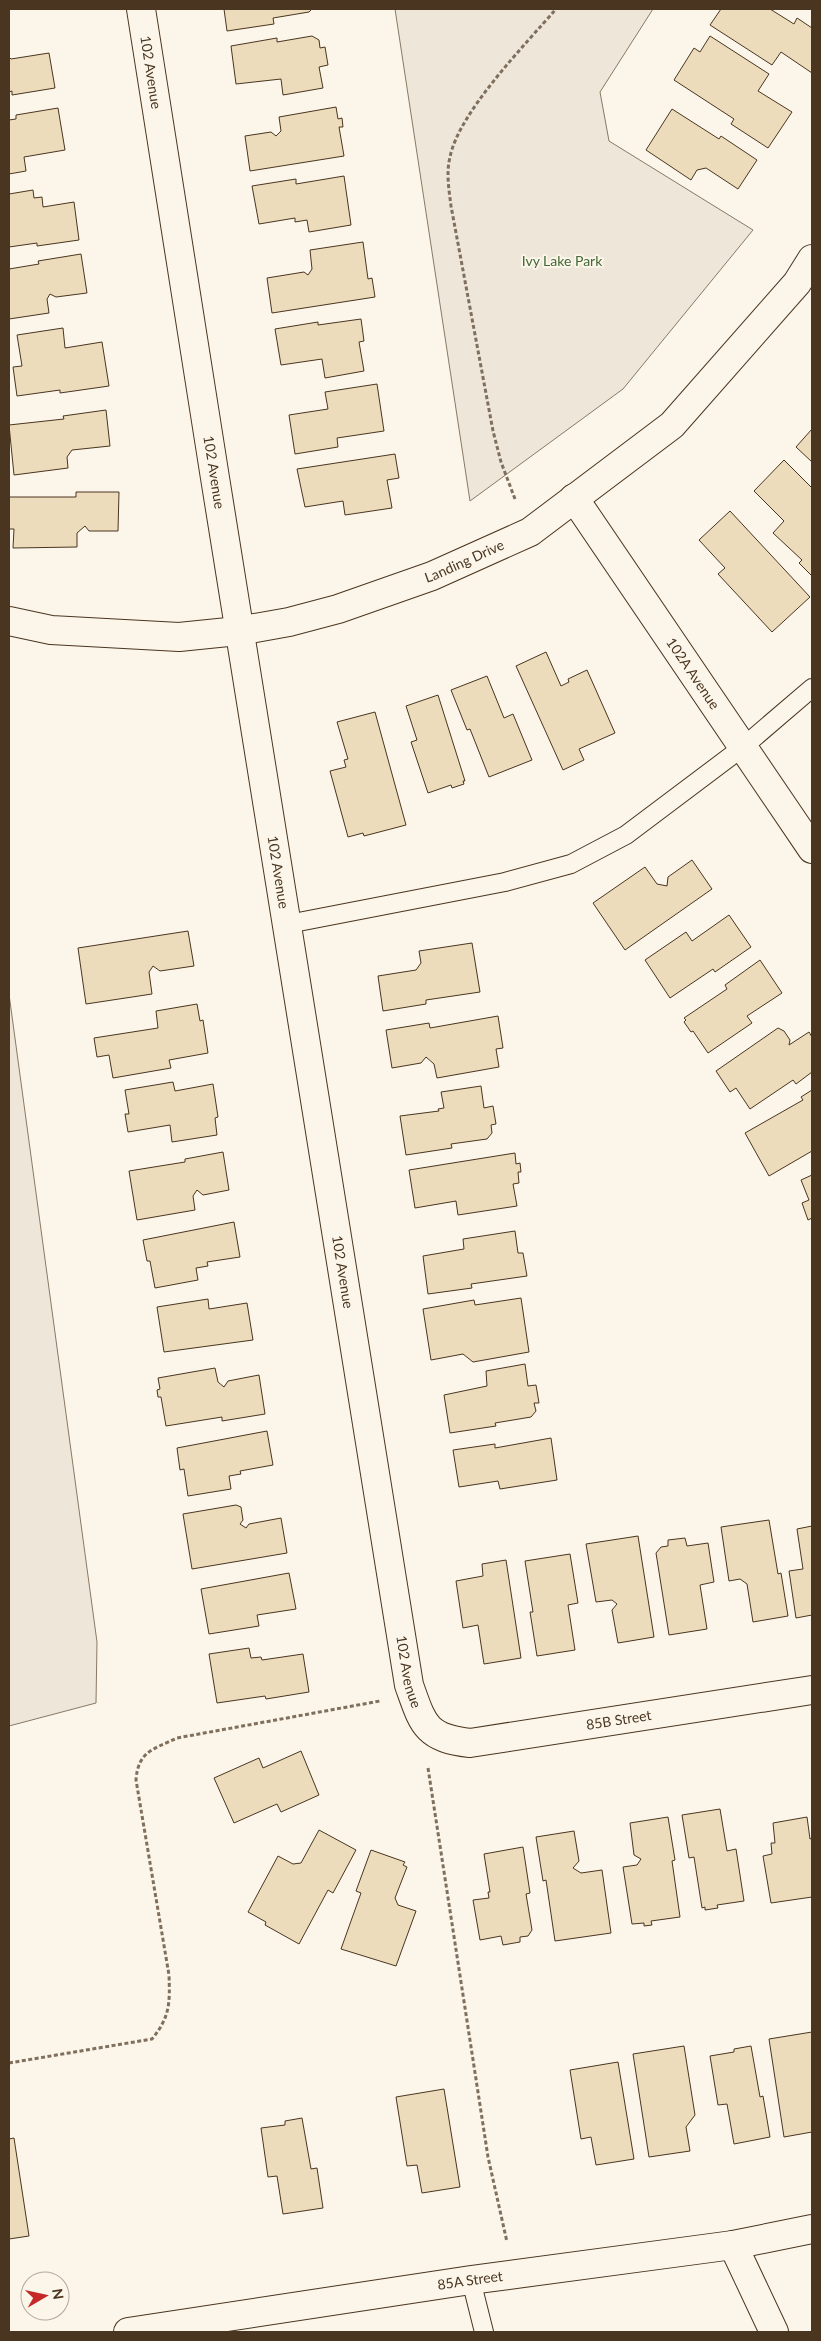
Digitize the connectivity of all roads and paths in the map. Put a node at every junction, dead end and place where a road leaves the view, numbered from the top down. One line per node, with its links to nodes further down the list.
1 (141, 9): 7 (street, 102 Avenue)
2 (556, 9): 5 (path)
3 (812, 259): 4 (street, Landing Drive)
4 (574, 498): 5 (street, Landing Drive); 9 (street, 102A Avenue)
5 (530, 532): 7 (street, Landing Drive)
6 (9, 621): 7 (street, Landing Drive)
7 (238, 631): 11 (street, 102 Avenue)
8 (812, 688): 9 (lane)
9 (743, 747): 10 (street, 102A Avenue); 11 (lane)
10 (812, 849)
11 (288, 924): 13 (street, 102 Avenue)
12 (812, 1690): 14 (street, 85B Street)
13 (412, 1694): 14 (street, 102 Avenue); 15 (path)
14 (428, 1730): 18 (path)
15 (9, 2063)
16 (812, 2229): 17 (street, 85A Street)
17 (733, 2246): 18 (street, 85A Street); 22 (street)
18 (515, 2274): 19 (street, 85A Street)
19 (471, 2280): 20 (street, 85A Street); 21 (lane)
20 (128, 2332)
21 (484, 2332)
22 (774, 2332)

